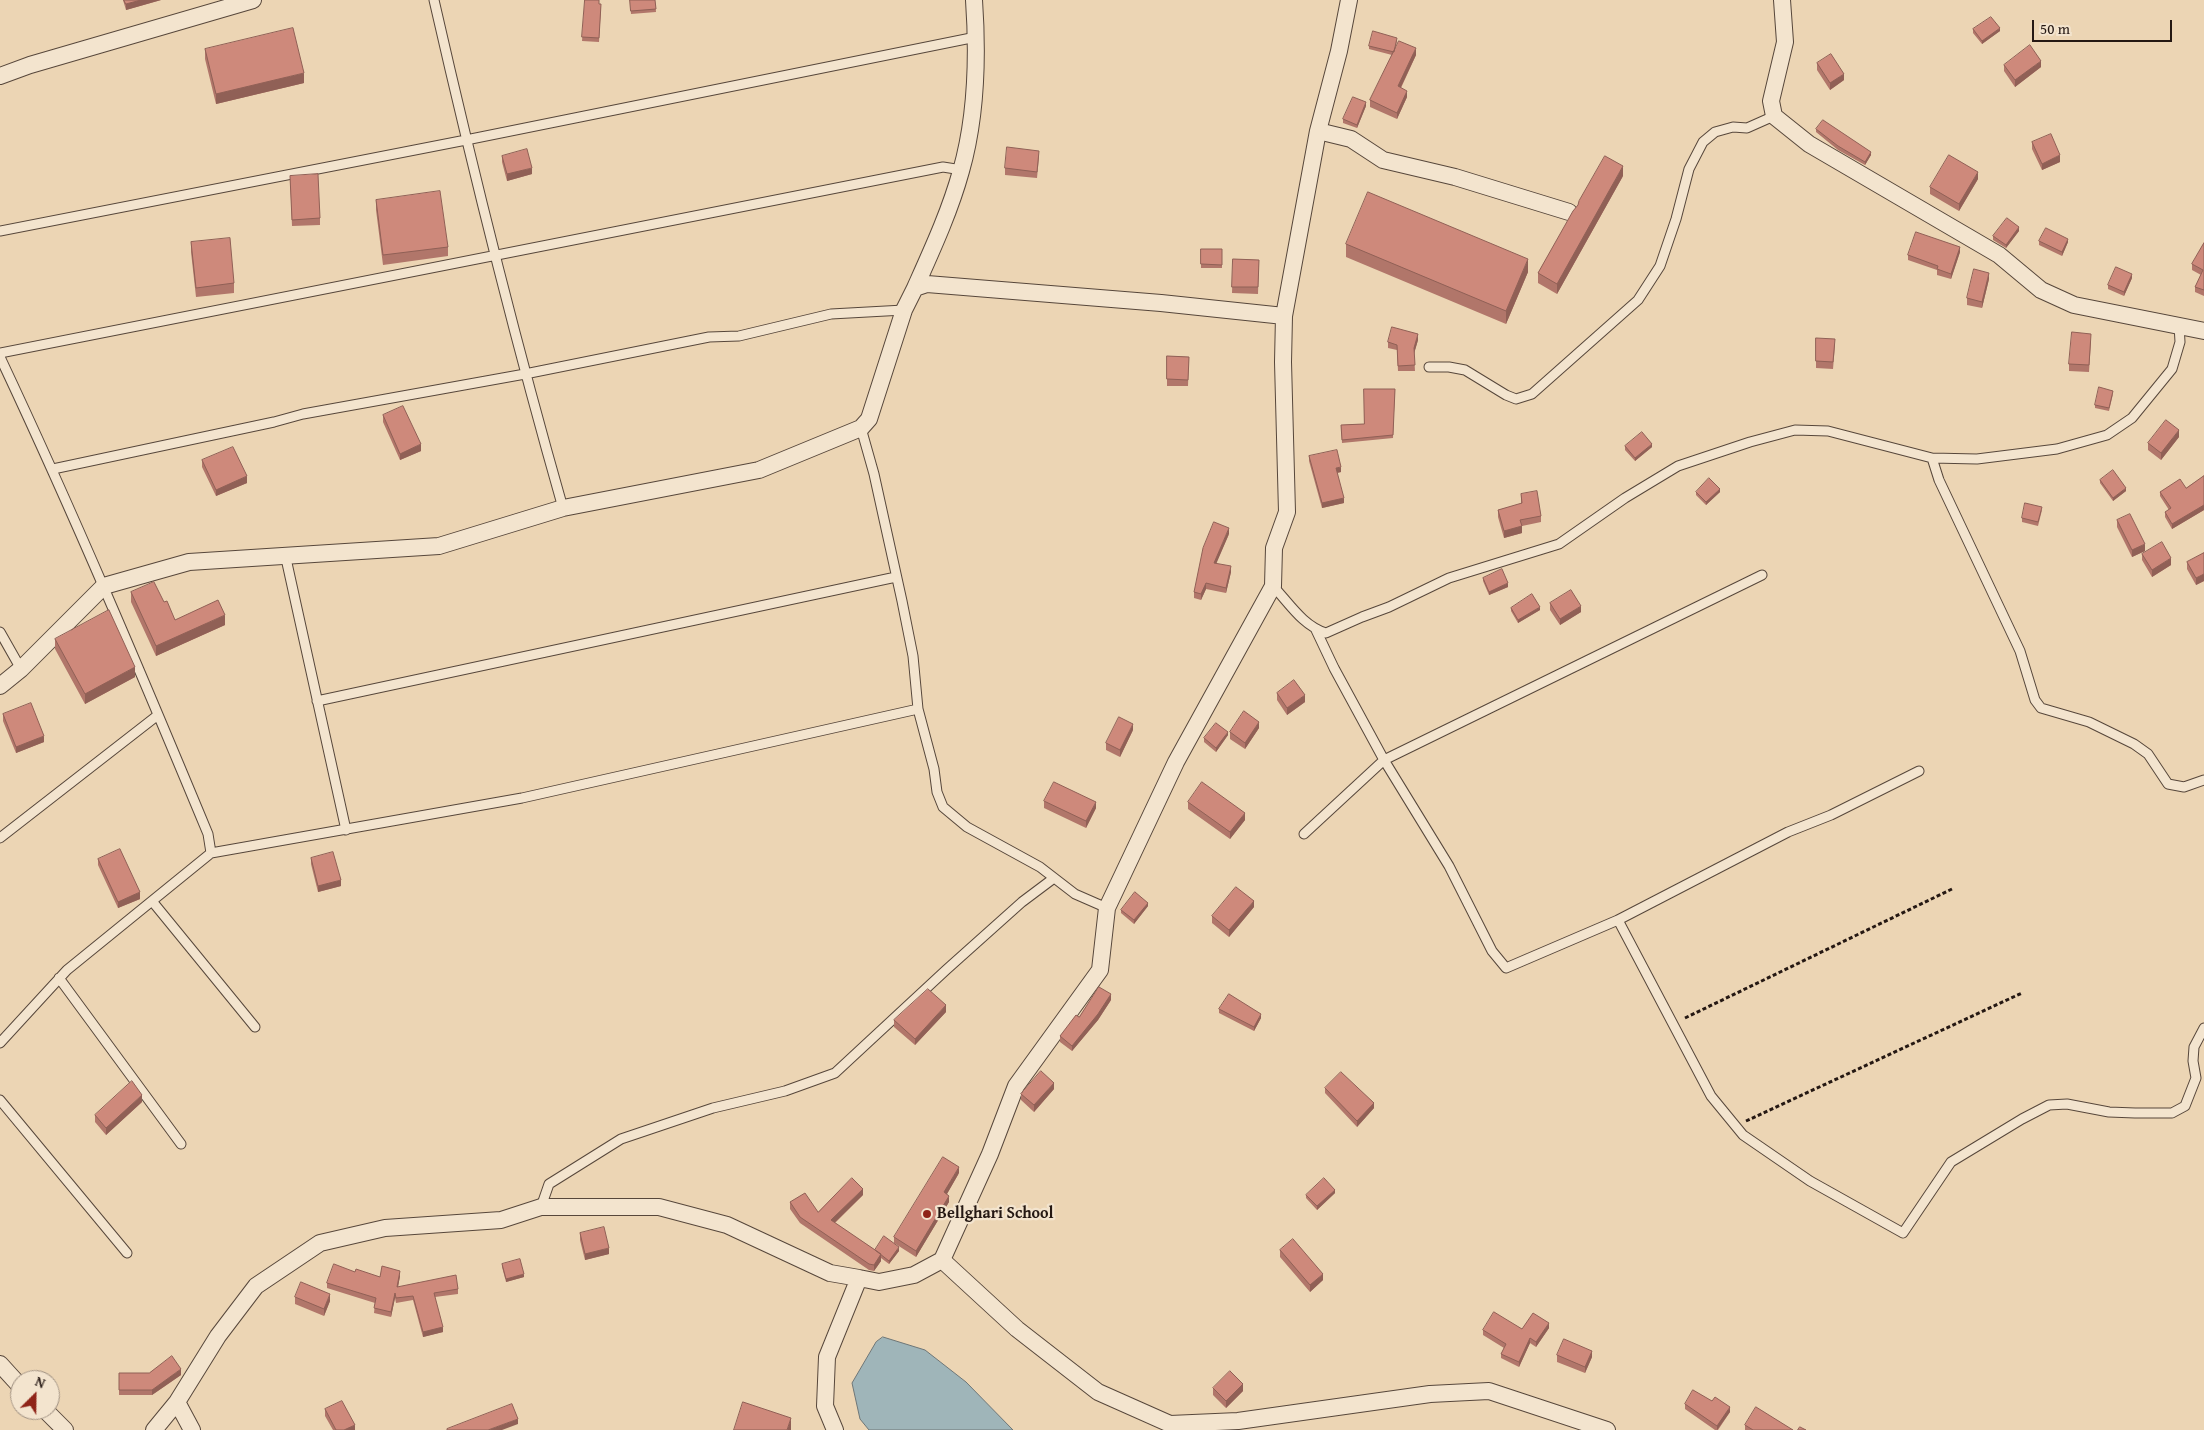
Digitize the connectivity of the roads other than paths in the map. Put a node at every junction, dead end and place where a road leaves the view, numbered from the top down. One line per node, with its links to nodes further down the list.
1 (252, 0): 7 (street)
2 (434, 0): 10 (lane)
3 (974, 0): 6 (street)
4 (1349, 0): 9 (street)
5 (1782, 0): 8 (street)
6 (976, 37): 10 (lane); 11 (street)
7 (0, 76)
8 (1774, 116): 18 (street); 22 (lane)
9 (1318, 131): 12 (street); 17 (street)
10 (466, 140): 13 (lane); 14 (lane)
11 (962, 170): 14 (lane); 15 (street)
12 (1569, 212)
13 (0, 230)
14 (495, 256): 20 (lane); 23 (lane)
15 (916, 288): 16 (street); 17 (street)
16 (904, 310): 23 (lane); 24 (street)
17 (1284, 316): 32 (street)
18 (2179, 325): 19 (street); 25 (lane)
19 (2204, 330)
20 (0, 353)
21 (0, 357): 26 (lane)
22 (1429, 368)
23 (525, 374): 26 (lane); 27 (lane)
24 (862, 428): 27 (street); 30 (lane)
25 (1932, 458): 33 (lane); 42 (lane)
26 (53, 469): 31 (lane)
27 (563, 508): 28 (street)
28 (285, 554): 31 (street); 37 (lane)
29 (1762, 575): 40 (lane)
30 (896, 577): 37 (lane); 38 (lane)
31 (104, 586): 35 (street); 39 (lane)
32 (1273, 586): 33 (lane); 49 (street)
33 (1316, 630): 40 (lane)
34 (0, 632): 35 (lane)
35 (21, 669): 36 (street)
36 (0, 686)
37 (318, 701): 43 (lane)
38 (918, 709): 43 (lane); 47 (lane)
39 (158, 715): 45 (lane); 46 (lane)
40 (1384, 760): 44 (lane); 50 (lane)
41 (1919, 771): 50 (lane)
42 (2204, 780)
43 (346, 830): 46 (lane)
44 (1304, 834)
45 (0, 838)
46 (211, 853): 48 (lane)
47 (1054, 878): 49 (lane); 57 (lane)
48 (152, 901): 51 (lane); 52 (lane)
49 (1107, 908): 59 (street)
50 (1618, 920): 53 (lane)
51 (60, 978): 54 (lane); 56 (lane)
52 (255, 1027)
53 (2204, 1028)
54 (0, 1043)
55 (0, 1100): 58 (lane)
56 (181, 1144)
57 (541, 1207): 60 (street); 61 (street)
58 (127, 1253)
59 (942, 1260): 60 (street); 67 (street)
60 (858, 1278): 66 (street)
61 (177, 1402): 64 (street); 65 (street)
62 (55, 1420): 63 (street)
63 (65, 1430)
64 (154, 1430)
65 (192, 1430)
66 (835, 1430)
67 (1607, 1430)

